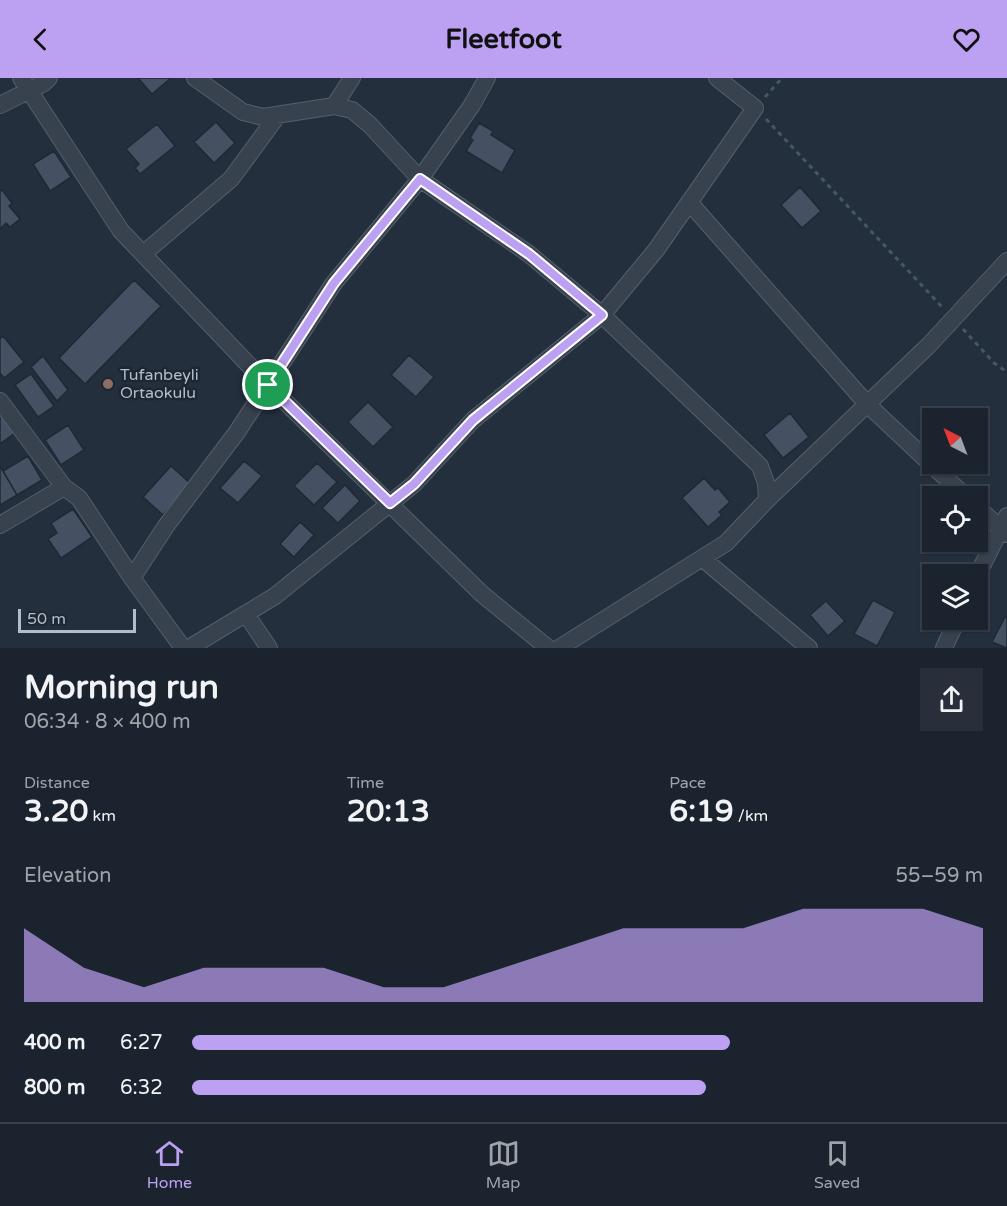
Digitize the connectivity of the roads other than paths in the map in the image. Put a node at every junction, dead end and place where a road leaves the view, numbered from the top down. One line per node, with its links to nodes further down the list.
1 (49, 78): 6 (street)
2 (195, 78): 9 (street)
3 (352, 78): 8 (street)
4 (488, 78): 10 (street)
5 (717, 78): 11 (street)
6 (25, 84): 7 (street); 12 (street)
7 (0, 105)
8 (334, 106): 9 (street); 10 (street)
9 (278, 115): 12 (street)
10 (420, 179): 14 (street); 15 (street)
11 (689, 202): 14 (street); 17 (street)
12 (143, 254): 15 (street)
13 (1007, 261): 17 (street)
14 (602, 315): 20 (street); 21 (street)
15 (268, 385): 21 (street); 27 (street)
16 (0, 401): 19 (street)
17 (867, 404): 18 (street); 20 (street)
18 (954, 486)
19 (64, 487): 23 (street); 27 (street)
20 (767, 500): 25 (street)
21 (390, 503): 28 (street); 33 (street)
22 (988, 515): 24 (street)
23 (0, 525)
24 (1005, 527): 26 (street)
25 (702, 558): 34 (street); 35 (street)
26 (984, 564)
27 (132, 578): 30 (street)
28 (246, 614): 31 (street); 32 (street)
29 (952, 630): 36 (street)
30 (183, 648)
31 (189, 648)
32 (269, 648)
33 (548, 648)
34 (559, 648)
35 (809, 648)
36 (944, 648)

